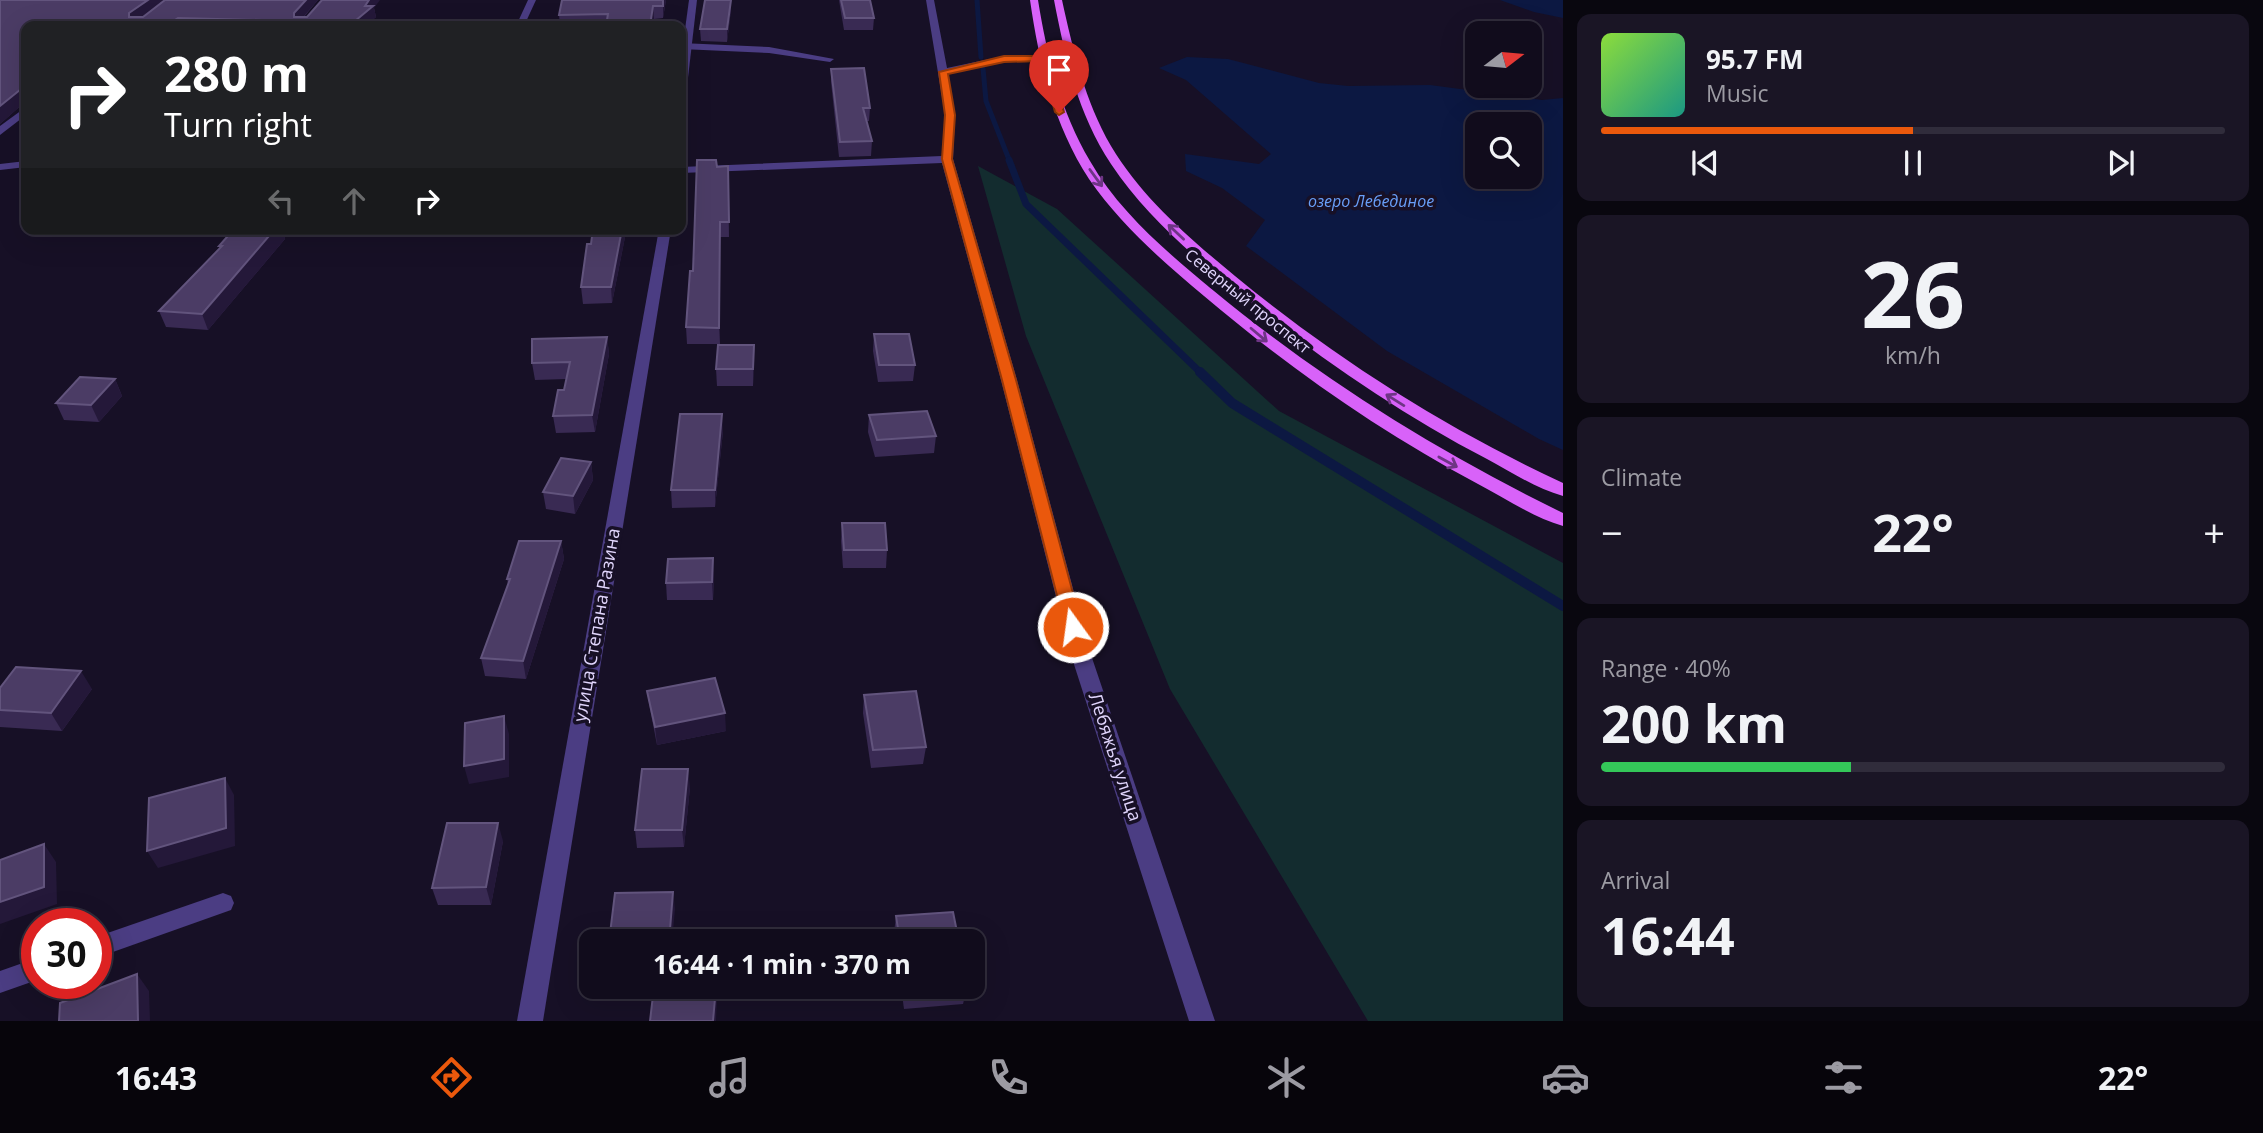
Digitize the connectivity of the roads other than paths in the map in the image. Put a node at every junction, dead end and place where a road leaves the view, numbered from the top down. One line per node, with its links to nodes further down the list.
1 (532, 0): 6 (street)
2 (693, 0): 7 (street)
3 (930, 0): 11 (street, Лебяжья улица)
4 (1034, 0): 9 (main road, Северный проспект)
5 (1058, 0): 19 (main road, Северный проспект, one-way to 5)
6 (522, 21)
7 (686, 40)
8 (686, 46): 10 (lane)
9 (1044, 58): 11 (street); 20 (main road, Северный проспект, one-way to 20)
10 (830, 59)
11 (943, 72): 14 (street, Лебяжья улица)
12 (21, 114): 13 (street)
13 (0, 132)
14 (947, 159): 17 (street); 26 (street, Лебяжья улица)
15 (21, 165): 16 (street)
16 (0, 167)
17 (686, 170)
18 (664, 235): 25 (street, улица Степана Разина)
19 (1563, 491)
20 (1563, 520)
21 (223, 903): 22 (lane)
22 (112, 942)
23 (21, 975): 24 (lane)
24 (0, 982)
25 (530, 1021)
26 (1202, 1021)

